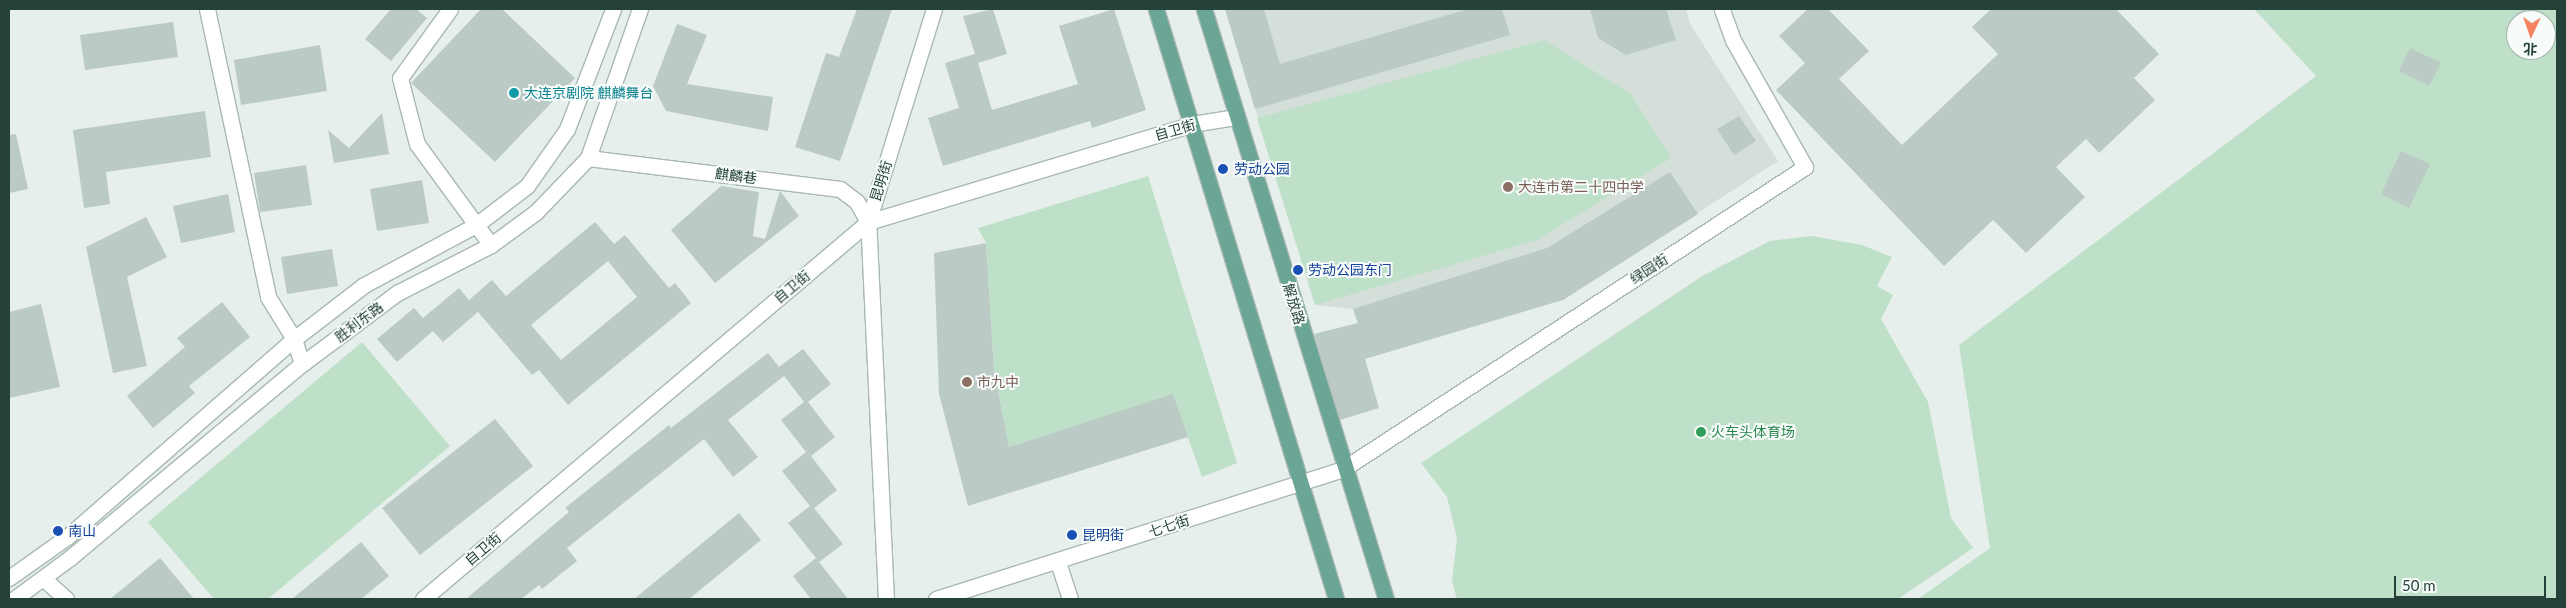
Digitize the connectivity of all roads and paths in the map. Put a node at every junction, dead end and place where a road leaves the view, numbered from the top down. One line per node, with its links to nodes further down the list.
1 (207, 9): 15 (street)
2 (450, 9): 13 (street)
3 (613, 9): 13 (street)
4 (640, 9): 11 (street, 胜利东路)
5 (934, 9): 12 (street, 昆明街)
6 (1156, 9): 10 (main road)
7 (1204, 9): 9 (main road, 解放路)
8 (1722, 9): 17 (street, 绿园街)
9 (1236, 117): 10 (street, 自卫街); 17 (main road, 解放路)
10 (1192, 124): 12 (street, 自卫街); 18 (main road)
11 (588, 158): 12 (street, 麒麟巷); 14 (street, 胜利东路)
12 (868, 222): 24 (street, 自卫街); 25 (street, 昆明街)
13 (476, 225): 14 (street); 15 (street)
14 (490, 245): 16 (street, 胜利东路)
15 (294, 339): 16 (street); 20 (street)
16 (302, 364): 21 (street, 胜利东路)
17 (1343, 469): 18 (street, 七七街); 29 (main road, 解放路)
18 (1300, 483): 19 (street, 七七街); 28 (main road)
19 (1058, 562): 26 (street, 七七街); 27 (street)
20 (9, 578)
21 (44, 579): 22 (street, 胜利东路); 23 (street)
22 (14, 599)
23 (66, 599)
24 (423, 599)
25 (886, 599)
26 (936, 599)
27 (1070, 599)
28 (1336, 599)
29 (1386, 599)

